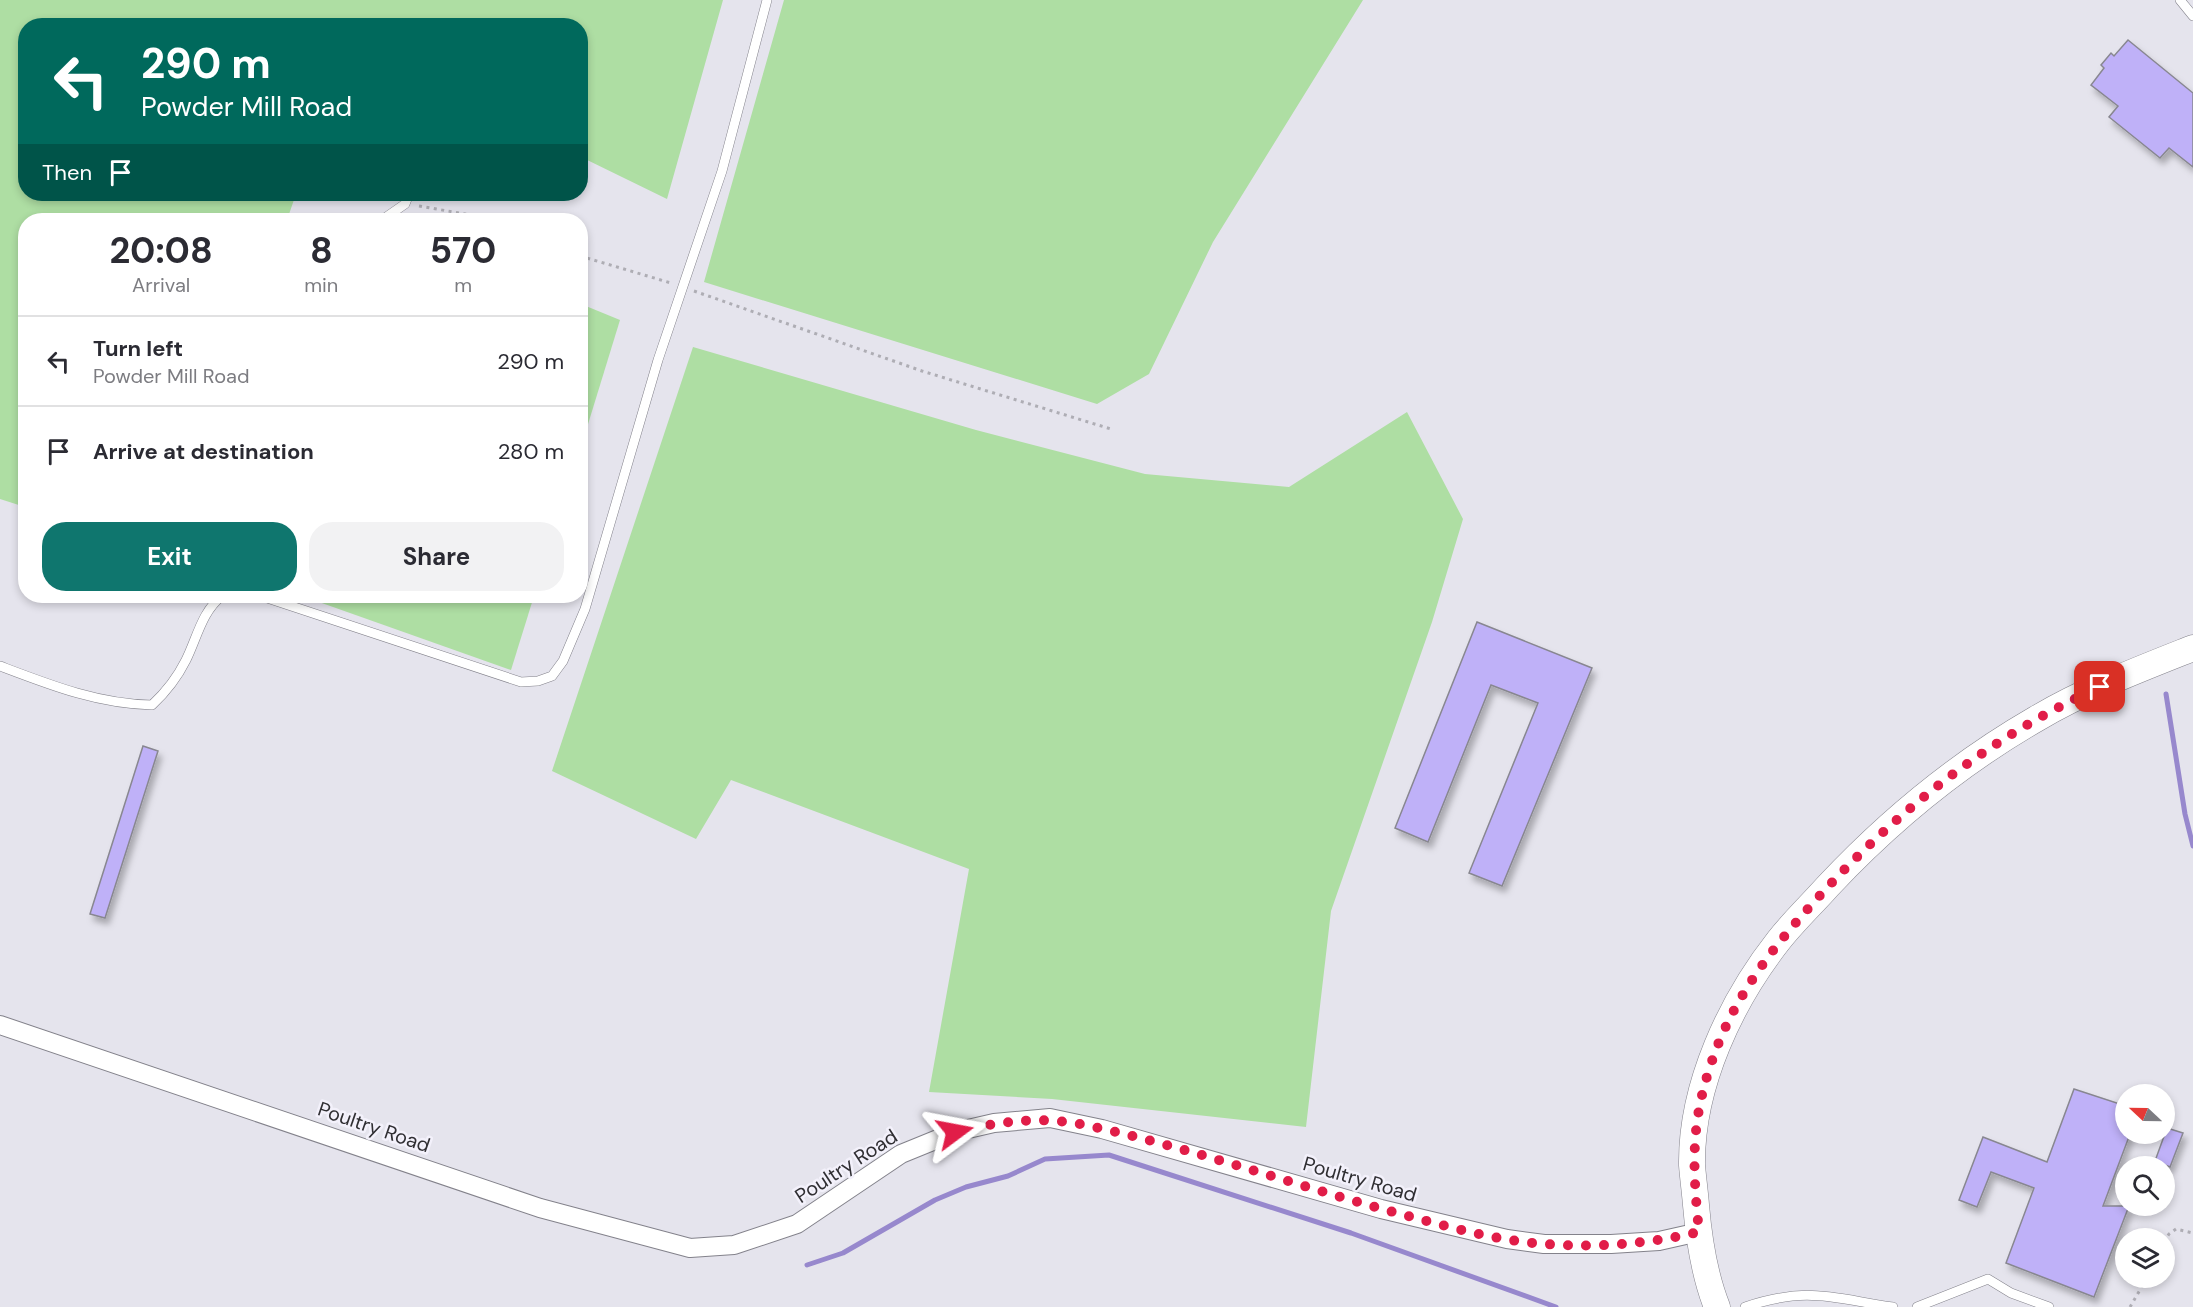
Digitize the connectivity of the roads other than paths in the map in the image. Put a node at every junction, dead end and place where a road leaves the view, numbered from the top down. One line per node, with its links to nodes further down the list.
1 (767, 0): 6 (lane)
2 (2180, 0): 3 (lane)
3 (2193, 16)
4 (406, 201): 5 (lane)
5 (392, 213)
6 (588, 599)
7 (212, 603): 11 (lane)
8 (282, 603): 9 (lane)
9 (587, 603)
10 (2193, 648): 13 (main road)
11 (0, 666)
12 (0, 1025): 13 (street, Poultry Road)
13 (1699, 1232): 14 (main road)
14 (1717, 1307)
15 (1745, 1307): 16 (lane)
16 (1893, 1307)
17 (1917, 1307): 18 (lane)
18 (2049, 1307)

